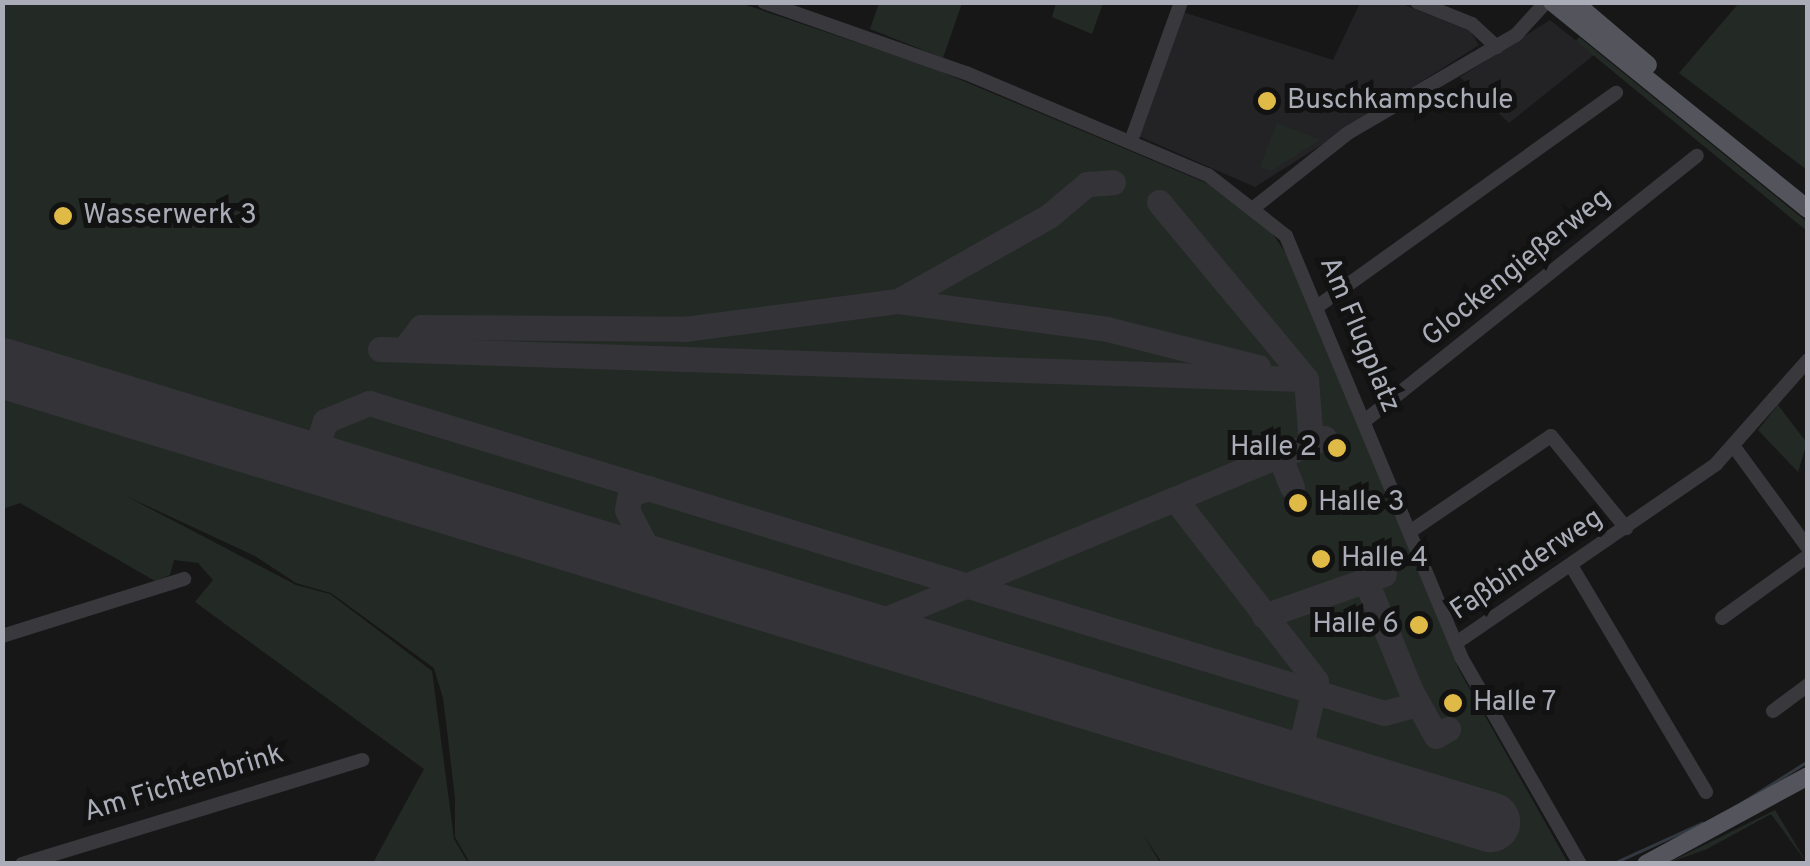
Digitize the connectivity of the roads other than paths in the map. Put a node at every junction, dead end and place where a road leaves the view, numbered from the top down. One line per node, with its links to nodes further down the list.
1 (764, 2): 6 (street, Am Flugplatz)
2 (1181, 2): 9 (street)
3 (1417, 2): 7 (street)
4 (1549, 2): 7 (street); 13 (main road)
5 (1574, 2): 11 (main road)
6 (802, 9): 9 (street, Am Flugplatz)
7 (1497, 47): 12 (street)
8 (1616, 93): 14 (street)
9 (1131, 141): 12 (street, Am Flugplatz)
10 (1697, 156): 16 (street, Glockengießerweg)
11 (1808, 195)
12 (1256, 206): 14 (street, Am Flugplatz)
13 (1808, 209)
14 (1321, 304): 16 (street, Am Flugplatz)
15 (1808, 360): 17 (street, Faßbinderweg)
16 (1367, 419): 19 (street, Am Flugplatz)
17 (1735, 448): 18 (street, Faßbinderweg); 20 (street)
18 (1626, 528): 19 (street, Faßbinderweg); 22 (street, Faßbinderweg)
19 (1412, 531): 26 (street, Am Flugplatz)
20 (1808, 548)
21 (1808, 556): 24 (street)
22 (1572, 567): 26 (street, Faßbinderweg); 31 (street)
23 (184, 579): 25 (street)
24 (1722, 618)
25 (2, 636)
26 (1456, 643): 33 (street, Am Flugplatz)
27 (1808, 685): 28 (street)
28 (1773, 711)
29 (362, 760): 32 (street, Am Fichtenbrink)
30 (1808, 776): 34 (main road)
31 (1706, 792)
32 (22, 864)
33 (1580, 864)
34 (1646, 864)

